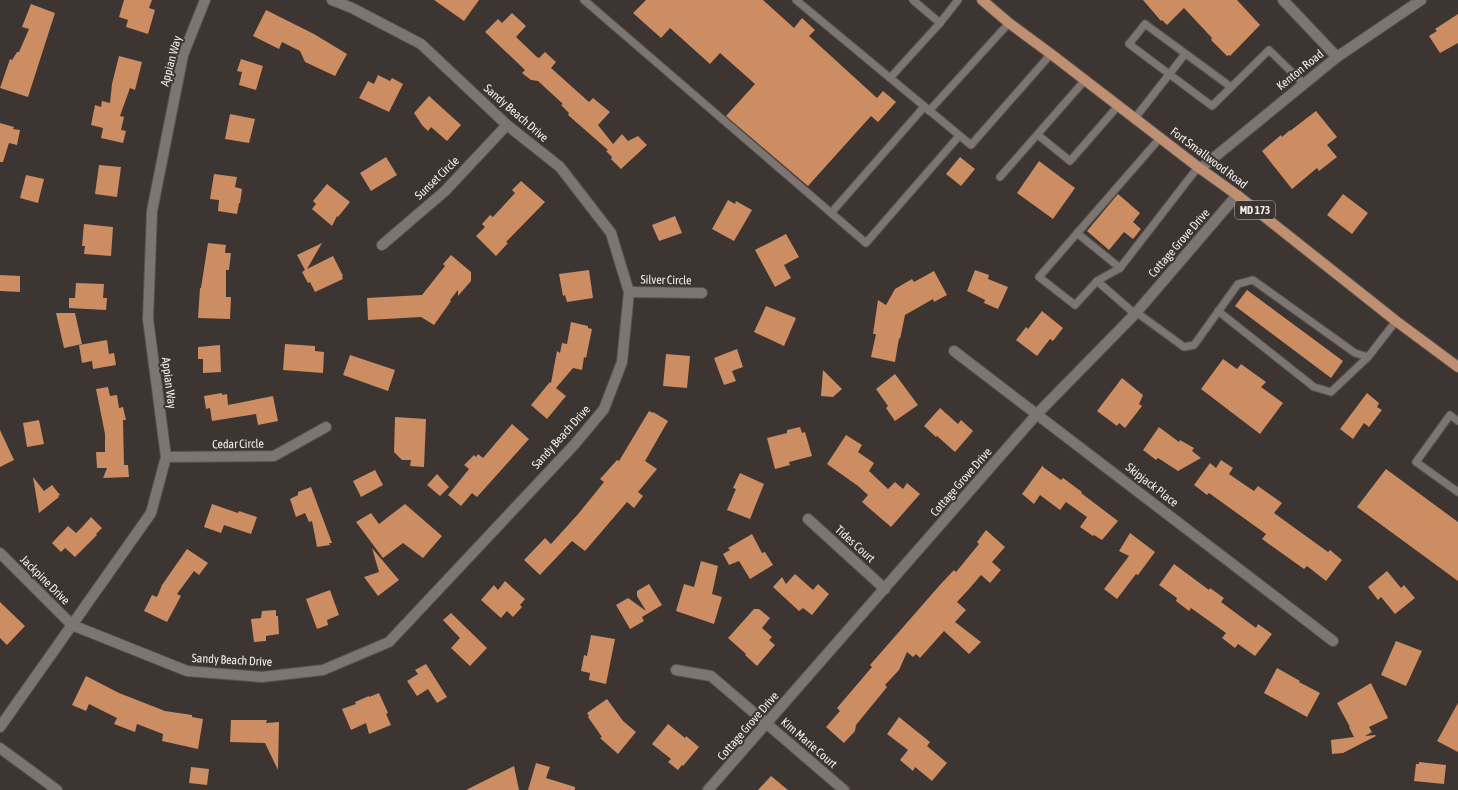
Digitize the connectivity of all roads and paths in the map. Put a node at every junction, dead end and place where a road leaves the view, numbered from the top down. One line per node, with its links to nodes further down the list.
1 (205, 0): 46 (street, Appian Way)
2 (332, 0): 23 (street, Sandy Beach Drive)
3 (584, 0): 30 (lane)
4 (796, 0): 16 (lane)
5 (913, 0): 10 (lane)
6 (958, 0): 10 (lane)
7 (982, 0): 11 (main road, Fort Smallwood Road / MD 173)
8 (1283, 0): 14 (street)
9 (1421, 0): 14 (street, Kenton Road)
10 (940, 23): 16 (lane)
11 (1010, 23): 12 (main road, Fort Smallwood Road / MD 173); 21 (lane)
12 (1051, 54): 17 (main road, Fort Smallwood Road / MD 173); 25 (lane)
13 (1185, 54): 15 (lane); 15 (lane); 19 (lane)
14 (1337, 57): 18 (street, Kenton Road)
15 (1169, 74): 19 (lane); 22 (lane)
16 (890, 78): 21 (lane)
17 (1085, 80): 20 (main road, Fort Smallwood Road / MD 173); 24 (lane)
18 (1304, 84): 19 (lane); 27 (street, Kenton Road)
19 (1231, 87)
20 (1118, 106): 22 (main road, Fort Smallwood Road / MD 173); 24 (lane)
21 (927, 109): 25 (lane); 30 (lane)
22 (1135, 118): 26 (main road, Fort Smallwood Road / MD 173)
23 (507, 125): 32 (street, Sunset Circle); 35 (street, Sandy Beach Drive)
24 (1038, 135): 28 (lane)
25 (960, 136): 30 (lane)
26 (1160, 138): 27 (main road, Fort Smallwood Road / MD 173); 31 (lane)
27 (1199, 168): 29 (main road, Fort Smallwood Road / MD 173); 33 (lane)
28 (1000, 177)
29 (1237, 195): 38 (street, Cottage Grove Drive); 39 (main road, Fort Smallwood Road / MD 173)
30 (832, 213)
31 (1077, 233): 33 (lane); 34 (lane)
32 (382, 245)
33 (1120, 268): 34 (lane)
34 (1097, 281): 38 (lane)
35 (630, 292): 36 (street, Silver Circle); 51 (street, Sandy Beach Drive)
36 (702, 293)
37 (1218, 312): 38 (lane); 41 (lane); 41 (lane)
38 (1135, 313): 43 (street, Cottage Grove Drive)
39 (1396, 321): 41 (lane); 42 (main road, Fort Smallwood Road / MD 173)
40 (954, 351): 43 (street, Skipjack Place)
41 (1368, 357)
42 (1458, 367)
43 (1037, 414): 50 (street, Cottage Grove Drive); 52 (street, Skipjack Place)
44 (1458, 421): 47 (lane)
45 (326, 427): 46 (street, Cedar Circle)
46 (166, 457): 51 (street, Appian Way)
47 (1458, 492)
48 (808, 519): 50 (street, Tides Court)
49 (0, 553): 51 (street, Jackpine Drive)
50 (885, 589): 54 (street, Cottage Grove Drive)
51 (72, 625): 55 (street, Appian Way)
52 (1333, 641)
53 (676, 670): 54 (street, Kim Marie Court)
54 (767, 724): 58 (street, Cottage Grove Drive); 59 (street, Kim Marie Court)
55 (0, 727)
56 (0, 748): 57 (street)
57 (57, 790)
58 (708, 790)
59 (844, 790)

